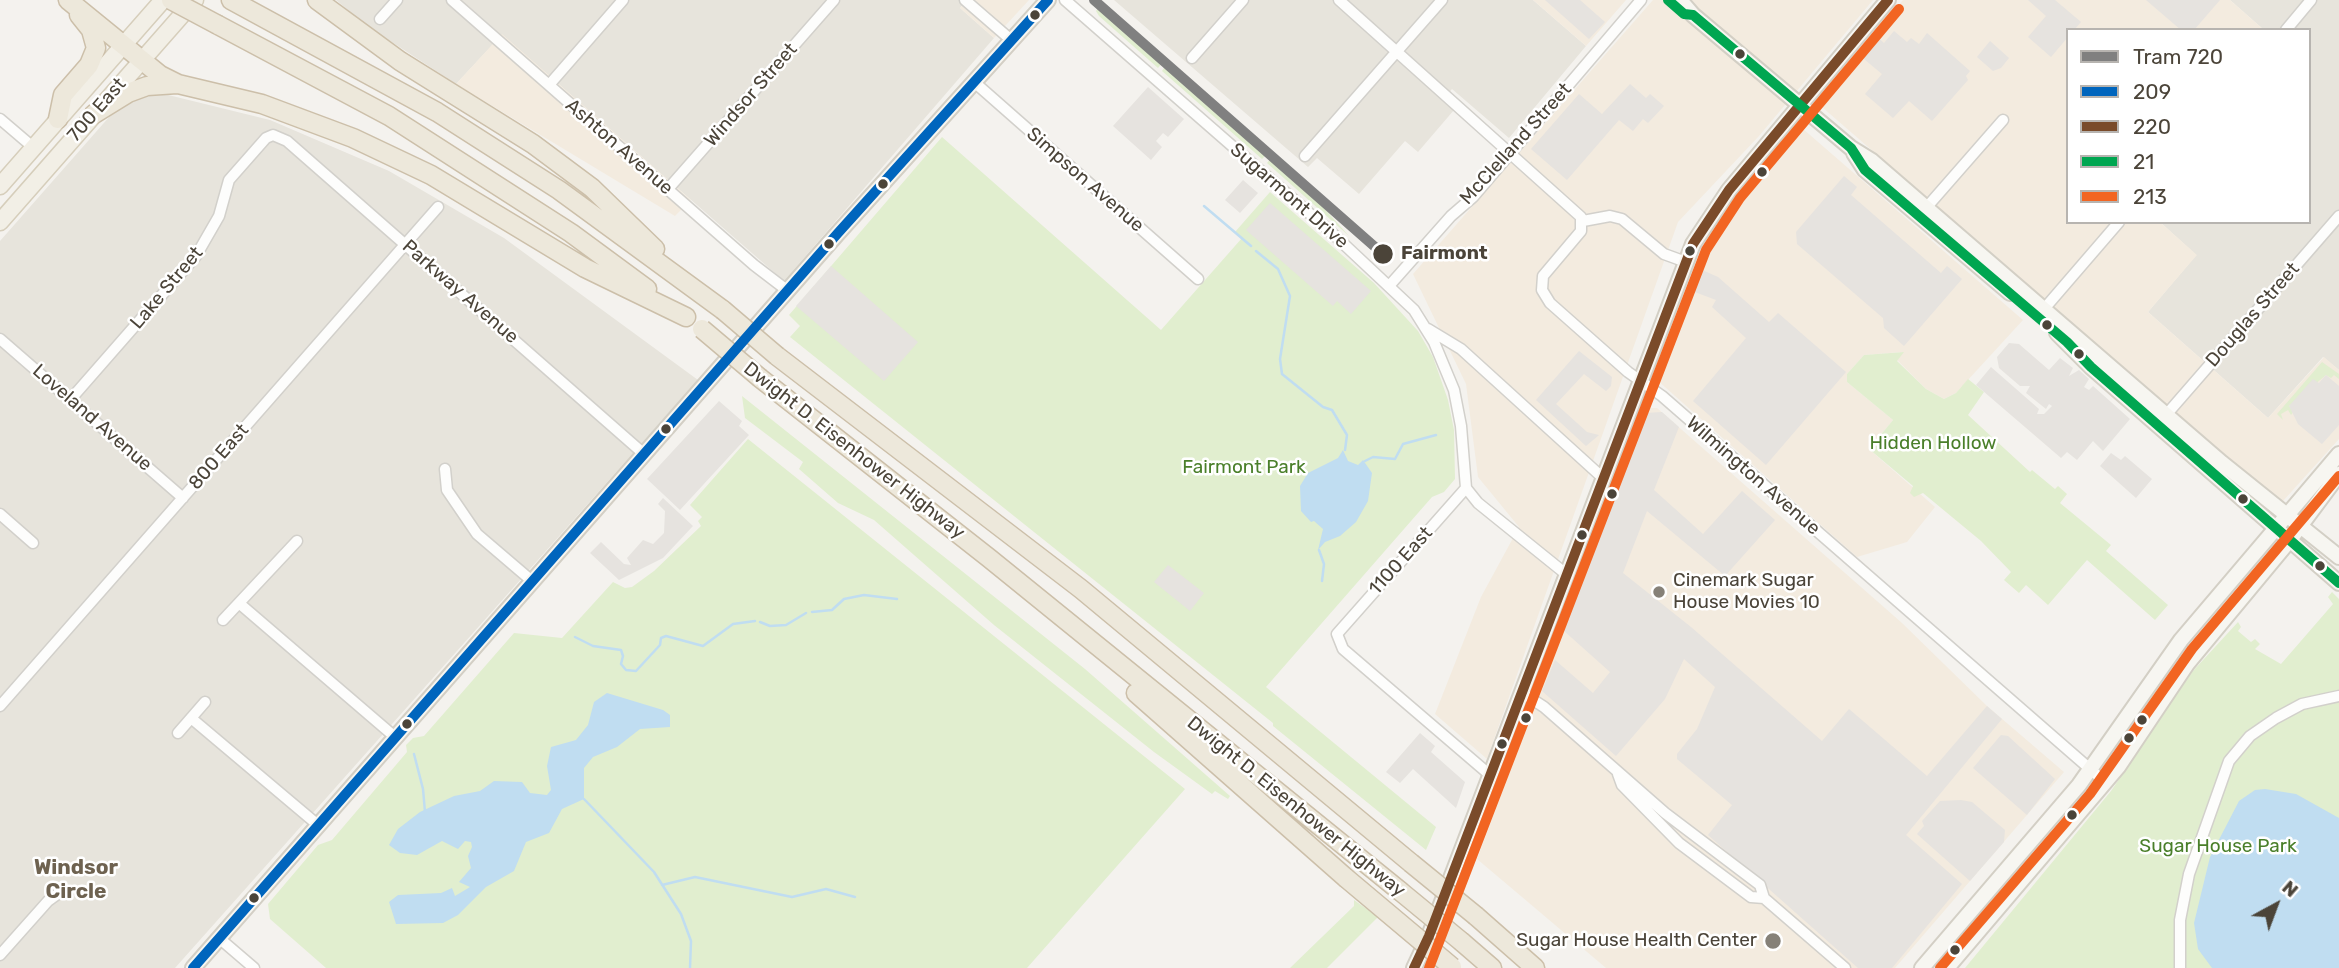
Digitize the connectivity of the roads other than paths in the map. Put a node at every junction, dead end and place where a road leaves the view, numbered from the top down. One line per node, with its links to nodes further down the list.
1 (69, 0): 28 (highway); 38 (highway)
2 (163, 0): 28 (main road, 700 East)
3 (170, 0): 30 (main road); 62 (highway, Dwight D. Eisenhower Highway, bridge)
4 (184, 0): 30 (main road)
5 (195, 0): 30 (main road, 700 East)
6 (317, 0): 60 (highway)
7 (397, 0): 25 (street)
8 (452, 0): 34 (street, Ashton Avenue)
9 (623, 0): 34 (street)
10 (834, 0): 46 (street, Windsor Street)
11 (965, 0): 27 (street)
12 (1038, 0): 27 (main road)
13 (1048, 0): 27 (main road)
14 (1065, 0): 58 (street, Sugarmont Drive)
15 (1243, 0): 31 (street)
16 (1339, 0): 29 (street)
17 (1442, 0): 29 (street)
18 (1641, 0): 43 (street, McClelland Street)
19 (1668, 0): 24 (main road)
20 (1680, 0): 24 (main road)
21 (1888, 0): 35 (main road)
22 (2311, 0): 26 (street)
23 (236, 2): 60 (highway, Dwight D. Eisenhower Highway)
24 (1693, 15): 35 (main road)
25 (380, 19)
26 (2288, 28)
27 (1010, 39): 32 (main road)
28 (125, 44): 30 (highway); 38 (main road, 700 East)
29 (1397, 51): 43 (street); 44 (street)
30 (146, 55): 33 (highway); 36 (main road, 700 East)
31 (1192, 58)
32 (973, 81): 57 (street, Simpson Avenue); 59 (main road)
33 (178, 84): 36 (highway); 62 (highway)
34 (549, 85): 46 (street, Ashton Avenue)
35 (1798, 104): 42 (main road); 55 (main road)
36 (94, 114): 51 (main road, 700 East)
37 (0, 119): 41 (street)
38 (58, 119): 41 (main road, 700 East)
39 (2003, 120): 48 (street)
40 (273, 135): 53 (street, Parkway Avenue); 67 (street, Lake Street)
41 (34, 148): 45 (main road, 700 East)
42 (1851, 148): 48 (main road); 54 (main road)
43 (1512, 152): 50 (street); 58 (street, McClelland Street)
44 (1305, 156)
45 (0, 186)
46 (668, 189): 59 (street, Ashton Avenue)
47 (438, 207): 53 (street, 800 East)
48 (1926, 208): 56 (main road)
49 (2339, 216): 68 (street, Douglas Street)
50 (1583, 221): 55 (street); 66 (street, Wilmington Avenue)
51 (0, 222)
52 (2117, 224): 61 (street)
53 (406, 244): 69 (street, Parkway Avenue); 75 (street, 800 East)
54 (1965, 256): 56 (main road); 65 (main road)
55 (1686, 262): 66 (main road)
56 (2002, 275): 61 (main road)
57 (1198, 279)
58 (1390, 286): 63 (street, Sugarmont Drive)
59 (788, 291): 69 (main road)
60 (705, 297): 104 (highway, Dwight D. Eisenhower Highway, bridge)
61 (2044, 309): 68 (main road)
62 (686, 317): 84 (highway, Dwight D. Eisenhower Highway, bridge)
63 (1427, 329): 73 (street, Sugarmont Drive); 74 (street)
64 (0, 340): 67 (street, Loveland Avenue)
65 (2091, 367): 68 (main road); 79 (main road)
66 (1641, 381): 73 (main road); 97 (street, Wilmington Avenue)
67 (70, 400): 75 (street, Loveland Avenue)
68 (2166, 415): 77 (main road)
69 (644, 454): 86 (main road)
70 (2339, 454): 77 (main road)
71 (444, 469): 86 (street)
72 (2339, 474): 78 (main road)
73 (1602, 478): 85 (main road)
74 (1466, 488): 85 (street); 99 (street, 1100 East)
75 (183, 498): 93 (street, 800 East)
76 (0, 514): 82 (street)
77 (2288, 514): 78 (main road); 79 (main road)
78 (2301, 525): 81 (main road); 83 (main road)
79 (2277, 529): 81 (main road); 97 (main road)
80 (297, 541): 88 (street)
81 (2289, 541): 87 (main road); 100 (main road)
82 (33, 543)
83 (2339, 556)
84 (989, 558): 107 (highway, bridge); 111 (highway, Dwight D. Eisenhower Highway, bridge)
85 (1566, 574): 90 (main road)
86 (532, 581): 96 (main road)
87 (2339, 583)
88 (240, 604): 89 (street); 96 (street)
89 (223, 620)
90 (1521, 692): 98 (street); 99 (main road)
91 (2339, 696): 117 (street)
92 (205, 702): 94 (street)
93 (0, 706)
94 (191, 718): 95 (street); 101 (street)
95 (178, 733)
96 (395, 737): 101 (main road)
97 (2091, 771): 100 (street, Wilmington Avenue); 115 (main road)
98 (1618, 774): 103 (street); 103 (street)
99 (1490, 775): 110 (main road)
100 (2105, 782): 116 (main road)
101 (318, 825): 105 (main road)
102 (69, 891): 106 (street)
103 (1764, 898): 114 (street)
104 (1493, 931): 112 (highway, Dwight D. Eisenhower Highway); 113 (highway)
105 (219, 938): 108 (main road); 109 (street)
106 (0, 955)
107 (1453, 967)
108 (192, 968)
109 (254, 968)
110 (1414, 968)
111 (1492, 968)
112 (1535, 968)
113 (1552, 968)
114 (1845, 968)
115 (1922, 968)
116 (1947, 968)
117 (2180, 968)

